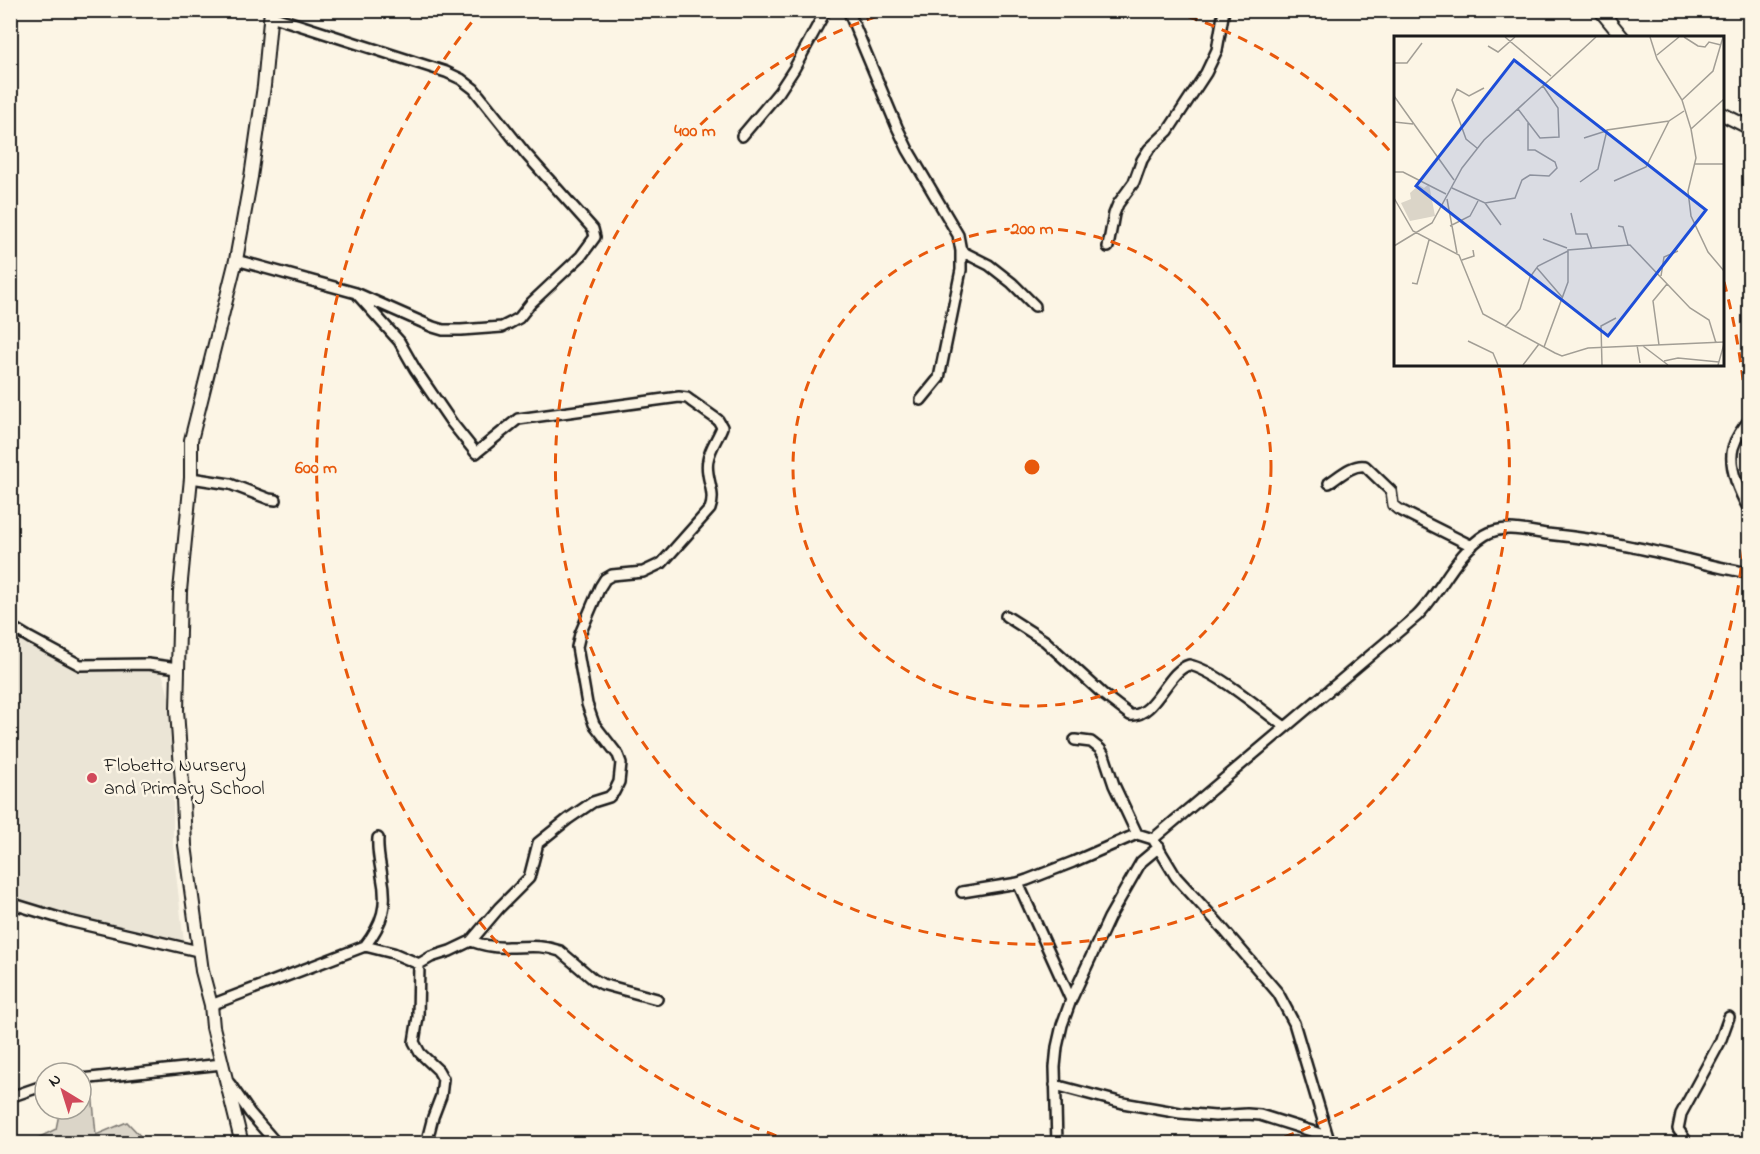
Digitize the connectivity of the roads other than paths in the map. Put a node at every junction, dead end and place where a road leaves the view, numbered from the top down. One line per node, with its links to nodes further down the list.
1 (826, 10): 9 (street)
2 (848, 10): 11 (street)
3 (1224, 10): 10 (street)
4 (1600, 10): 6 (main road)
5 (271, 13): 12 (main road); 13 (street)
6 (1621, 36)
7 (1724, 115): 8 (main road)
8 (1749, 128)
9 (742, 136)
10 (1108, 247)
11 (961, 251): 14 (street); 15 (street)
12 (236, 260): 13 (street); 17 (main road)
13 (356, 293): 34 (street)
14 (1035, 306)
15 (921, 400)
16 (1749, 419): 20 (street)
17 (191, 478): 19 (street); 25 (main road)
18 (1329, 483): 21 (street)
19 (276, 500)
20 (1749, 511)
21 (1472, 546): 22 (street); 26 (street)
22 (1749, 573)
23 (1006, 616): 26 (street)
24 (10, 626): 25 (street)
25 (178, 668): 36 (main road)
26 (1285, 727): 30 (street)
27 (1076, 740): 28 (street)
28 (1137, 834): 30 (street); 31 (street)
29 (378, 838): 35 (street)
30 (1156, 843): 39 (street); 48 (street)
31 (1018, 883): 32 (street); 39 (street)
32 (962, 892)
33 (10, 903): 36 (street)
34 (471, 941): 37 (street); 38 (street)
35 (365, 946): 37 (street); 40 (street)
36 (198, 951): 40 (main road)
37 (419, 964): 51 (street)
38 (657, 999)
39 (1071, 1000): 45 (street)
40 (211, 1005): 42 (main road)
41 (1729, 1017): 53 (street)
42 (222, 1064): 43 (street); 44 (main road)
43 (93, 1079)
44 (226, 1080): 49 (main road); 50 (street)
45 (1055, 1085): 48 (street); 52 (street)
46 (33, 1089): 47 (street)
47 (10, 1097)
48 (1329, 1140)
49 (242, 1143)
50 (277, 1143)
51 (426, 1143)
52 (1057, 1143)
53 (1688, 1143)

